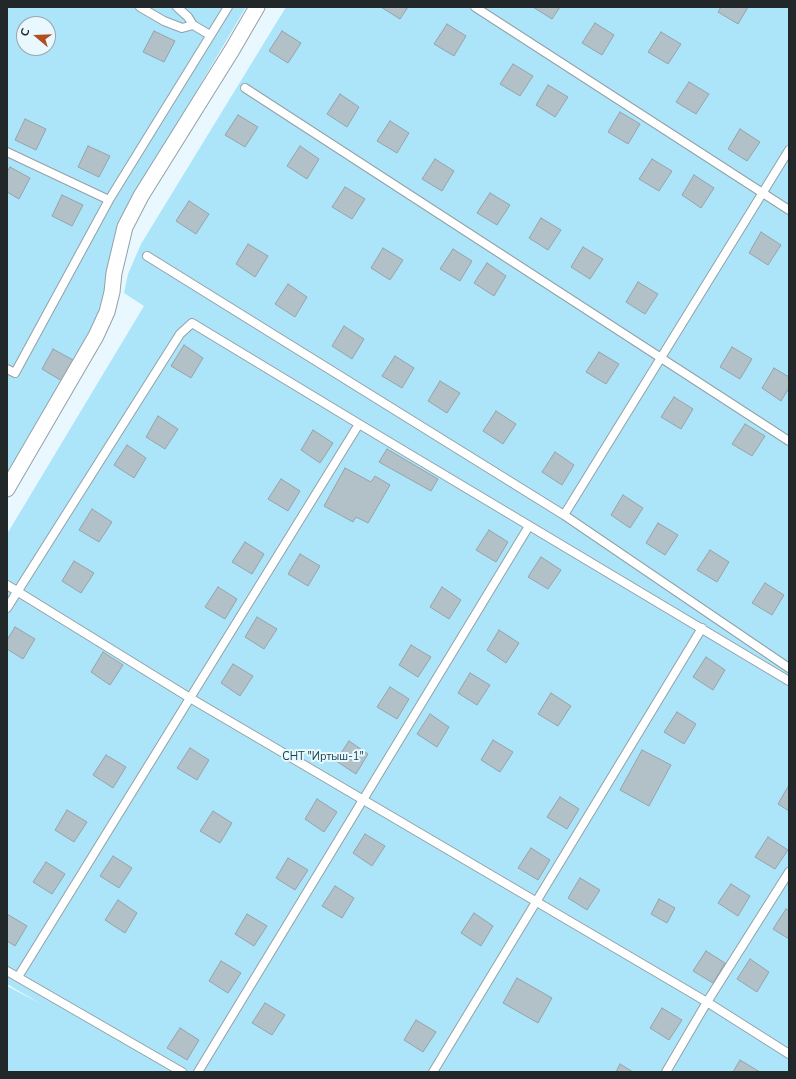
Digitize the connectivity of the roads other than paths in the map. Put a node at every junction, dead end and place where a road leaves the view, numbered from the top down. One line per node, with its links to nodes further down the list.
1 (140, 7): 6 (lane)
2 (177, 7): 6 (lane)
3 (228, 7): 7 (lane)
4 (257, 7): 19 (street)
5 (475, 7): 11 (lane)
6 (193, 25): 7 (lane)
7 (210, 35): 12 (lane)
8 (245, 88): 15 (lane)
9 (789, 150): 11 (lane)
10 (7, 152): 12 (lane)
11 (763, 193): 13 (lane); 15 (lane)
12 (109, 200): 16 (lane)
13 (789, 210)
14 (147, 256): 20 (lane)
15 (660, 357): 18 (lane); 20 (lane)
16 (7, 369)
17 (359, 424): 21 (lane); 23 (lane); 28 (lane)
18 (789, 441)
19 (7, 489)
20 (564, 515): 26 (lane)
21 (529, 526): 25 (lane); 29 (lane)
22 (7, 585): 23 (lane)
23 (18, 591): 24 (lane); 28 (lane)
24 (7, 608)
25 (702, 628): 27 (lane); 31 (lane)
26 (789, 668)
27 (789, 681)
28 (190, 698): 29 (lane); 33 (lane)
29 (363, 800): 31 (lane); 37 (lane)
30 (789, 872): 34 (lane)
31 (536, 902): 34 (lane); 38 (lane)
32 (7, 971): 33 (lane)
33 (18, 977): 36 (lane)
34 (707, 1002): 35 (lane); 39 (lane)
35 (789, 1054)
36 (182, 1072)
37 (198, 1072)
38 (433, 1072)
39 (666, 1072)

